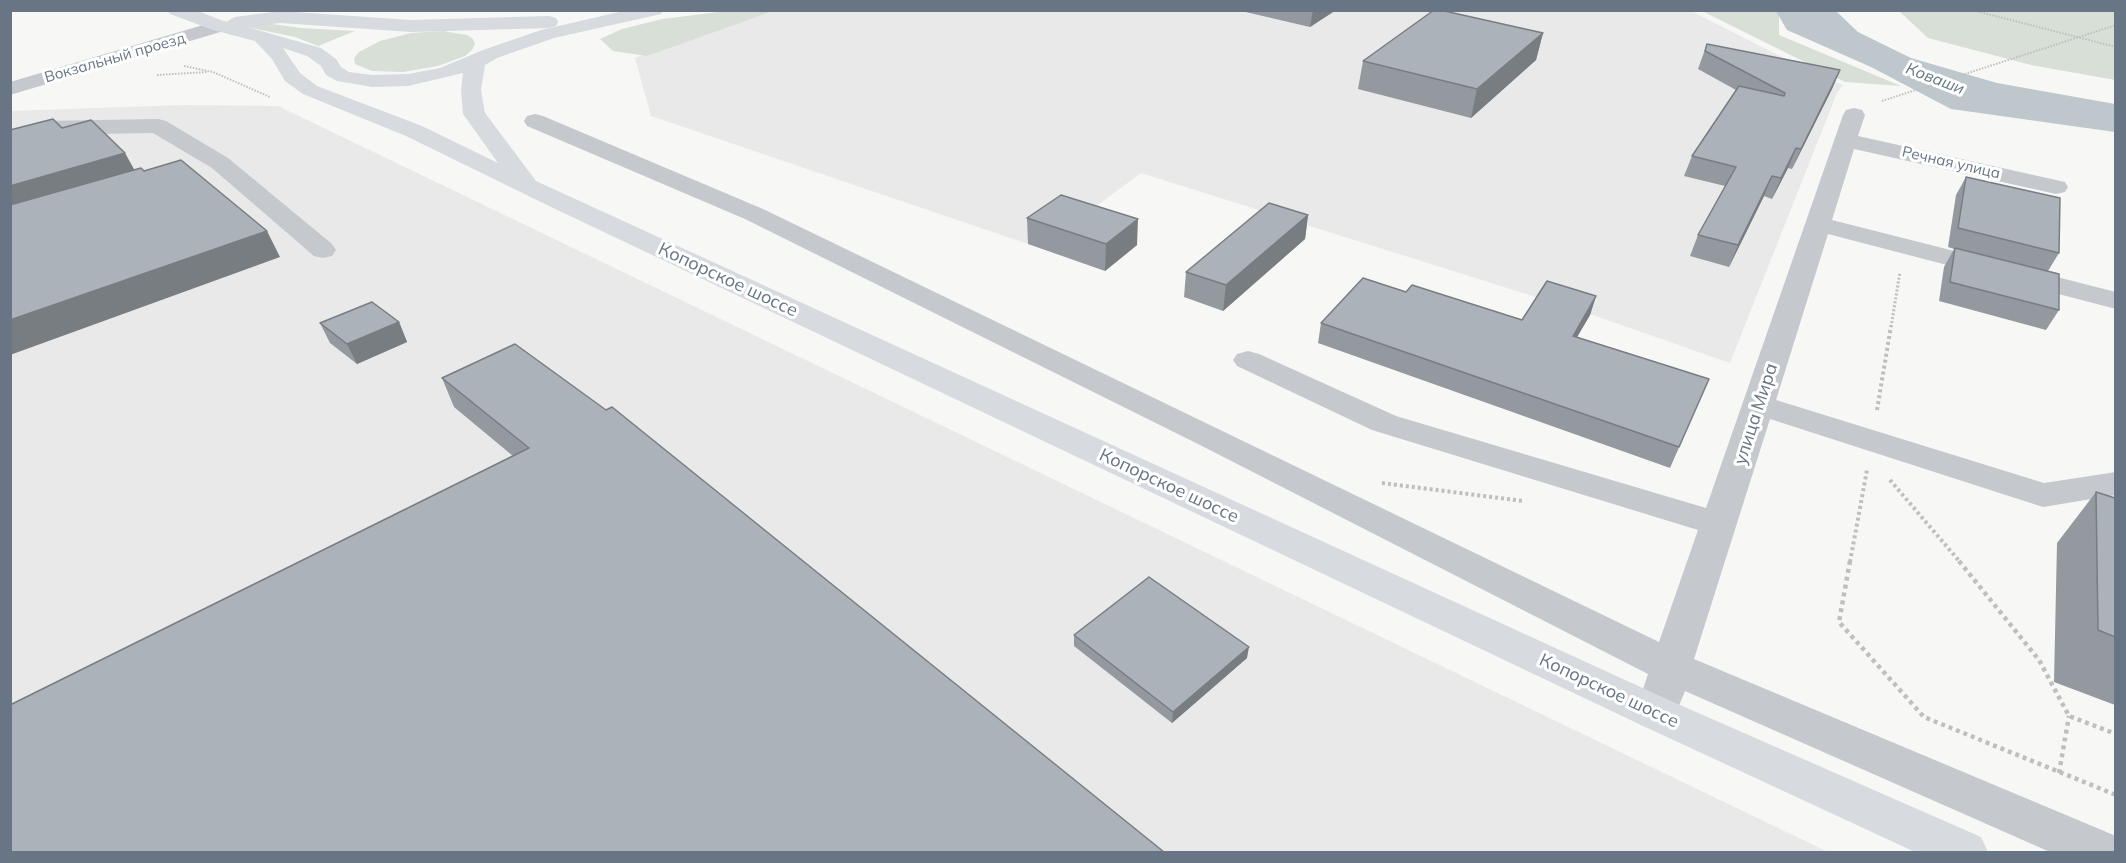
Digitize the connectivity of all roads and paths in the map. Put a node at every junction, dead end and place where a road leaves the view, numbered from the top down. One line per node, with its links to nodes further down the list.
1 (176, 10): 12 (main road)
2 (282, 10): 8 (main road)
3 (369, 10): 4 (main road)
4 (517, 10)
5 (628, 10): 9 (main road)
6 (655, 10): 16 (main road)
7 (1972, 10): 14 (path)
8 (316, 19): 11 (main road); 12 (main road)
9 (471, 25): 11 (main road); 16 (main road)
10 (2115, 25): 21 (path)
11 (411, 26): 17 (main road)
12 (220, 27): 13 (main road); 15 (street, Вокзальный проезд)
13 (262, 37): 17 (main road); 20 (main road, Копорское шоссе)
14 (2115, 47)
15 (138, 52): 18 (street, Вокзальный проезд); 19 (path)
16 (482, 58): 17 (main road); 26 (main road)
17 (337, 70): 20 (main road)
18 (10, 88)
19 (275, 99)
20 (375, 115): 26 (main road, Копорское шоссе)
21 (1860, 119): 27 (street, Речная улица); 28 (street, улица Мира)
22 (535, 121): 39 (street)
23 (10, 137): 24 (street)
24 (220, 163): 25 (street); 29 (street)
25 (187, 173)
26 (528, 187): 40 (main road, Копорское шоссе)
27 (2056, 187)
28 (1818, 224): 31 (street); 33 (street, улица Мира)
29 (323, 250)
30 (1900, 274): 34 (path)
31 (2115, 301)
32 (1248, 360): 38 (street)
33 (1759, 405): 34 (street); 38 (street, улица Мира)
34 (1870, 449): 36 (street); 41 (path); 43 (path)
35 (1371, 482): 37 (path)
36 (2115, 483)
37 (1533, 502)
38 (1719, 524): 39 (street, улица Мира)
39 (1672, 667): 40 (street, улица Мира); 46 (street)
40 (1656, 713): 45 (main road, Копорское шоссе)
41 (2069, 716): 42 (path); 43 (path)
42 (2115, 734)
43 (2060, 773): 44 (path)
44 (2115, 795)
45 (1964, 852)
46 (2100, 852)

